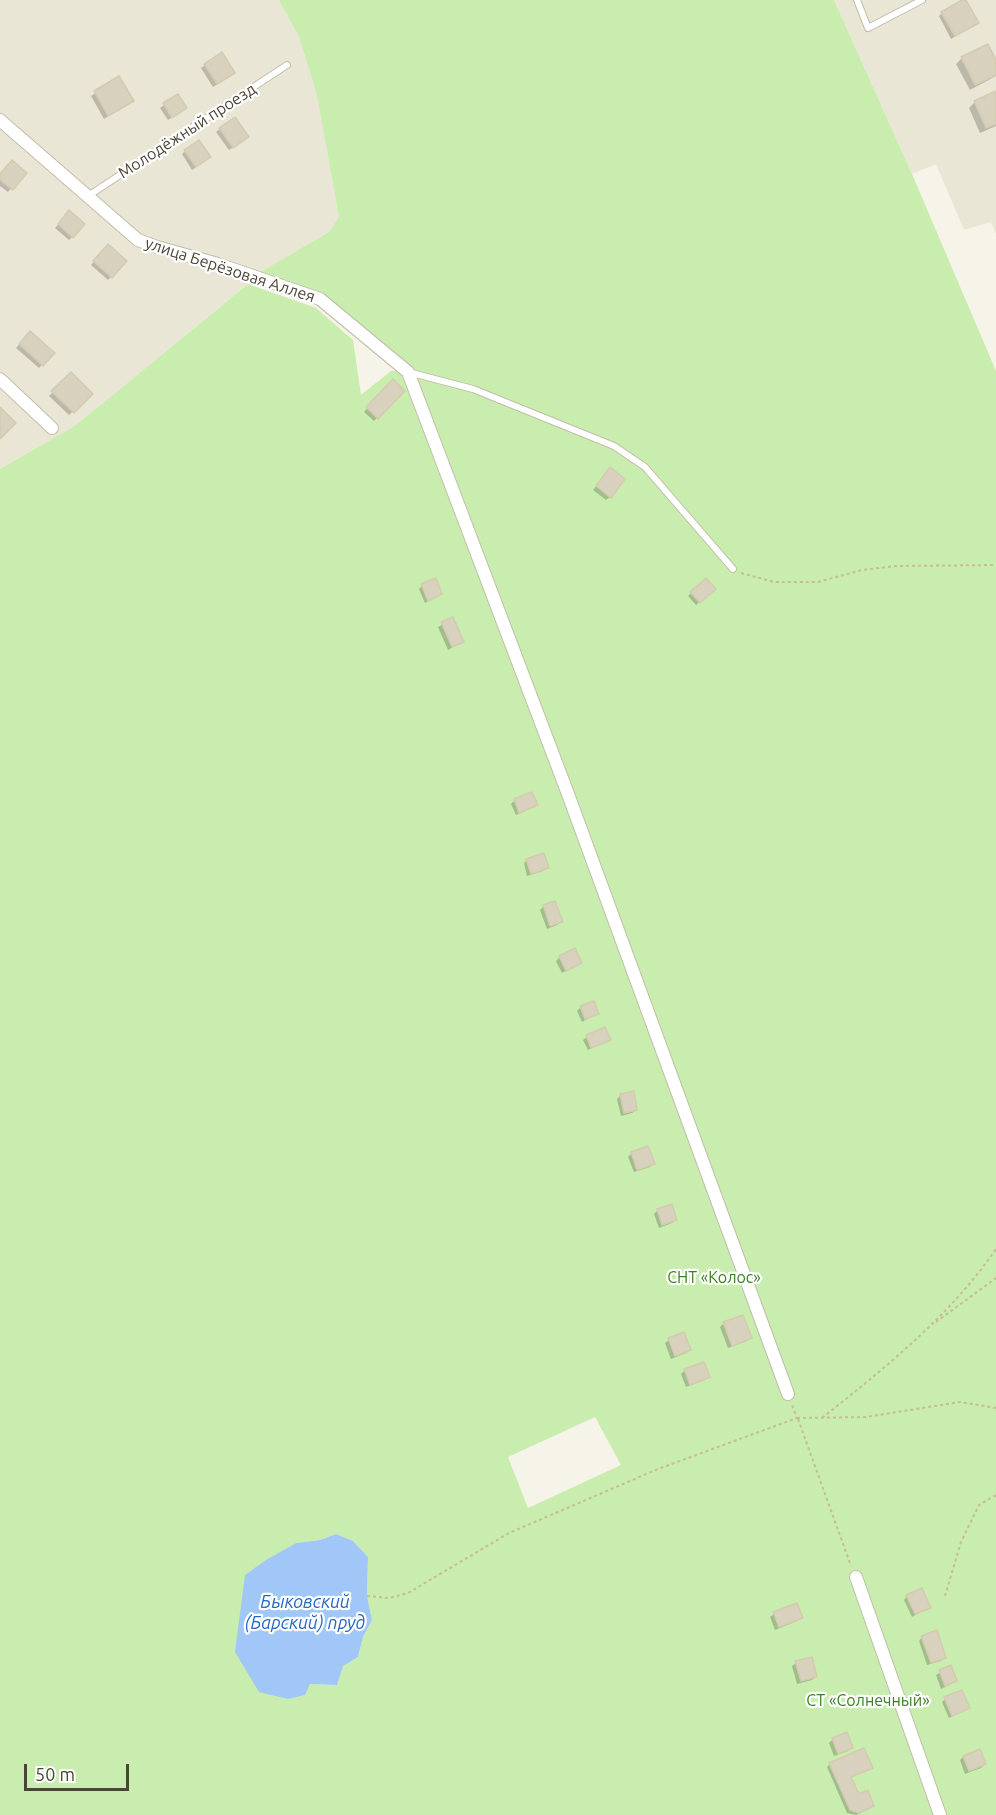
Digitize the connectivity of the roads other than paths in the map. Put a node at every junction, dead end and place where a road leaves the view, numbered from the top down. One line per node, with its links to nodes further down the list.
1 (857, 0): 2 (lane)
2 (922, 0)
3 (286, 65): 5 (lane, Молодёжный проезд)
4 (0, 120): 5 (street, улица Берёзовая Аллея)
5 (88, 196): 6 (street, улица Берёзовая Аллея)
6 (408, 372): 9 (lane); 10 (street)
7 (0, 379): 8 (street)
8 (52, 428)
9 (733, 569)
10 (790, 1398)
11 (856, 1577): 12 (street)
12 (940, 1815)

